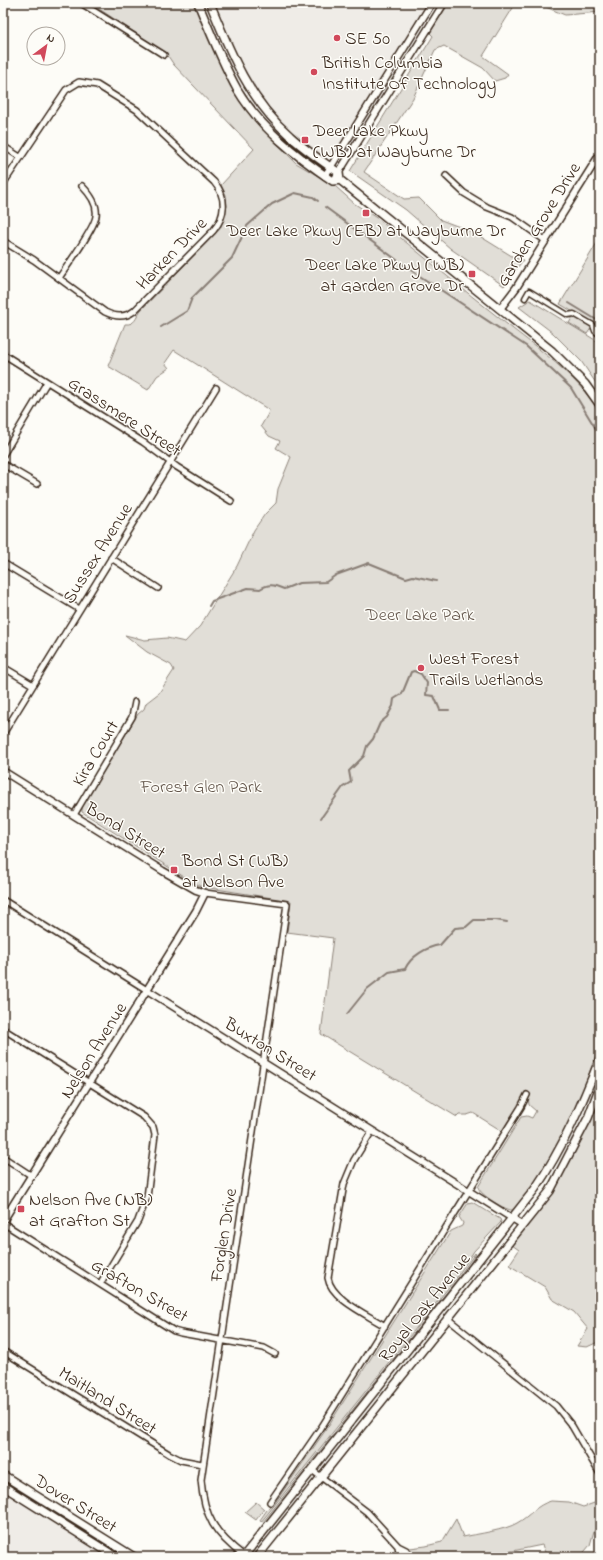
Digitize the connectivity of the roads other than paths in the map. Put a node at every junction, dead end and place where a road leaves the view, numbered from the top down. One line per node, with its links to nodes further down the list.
1 (80, 3): 6 (street)
2 (198, 3): 11 (main road)
3 (210, 3): 10 (main road)
4 (432, 3): 10 (street)
5 (444, 3): 13 (street)
6 (164, 56)
7 (3, 146): 9 (street)
8 (600, 154): 17 (street, Garden Grove Drive)
9 (20, 157): 14 (street, Harken Drive); 18 (street, Harken Drive)
10 (331, 168): 11 (street); 13 (main road)
11 (325, 176): 13 (main road)
12 (446, 176): 17 (street)
13 (337, 178): 20 (main road)
14 (3, 184)
15 (82, 186): 18 (street)
16 (3, 241): 18 (street, Harken Drive)
17 (546, 242): 20 (street, Garden Grove Drive)
18 (59, 278)
19 (525, 298): 21 (street)
20 (500, 309): 25 (main road)
21 (600, 334)
22 (3, 354): 23 (street, Grassmere Street)
23 (47, 382): 26 (street); 27 (street, Grassmere Street)
24 (216, 388): 27 (street, Sussex Avenue)
25 (600, 406)
26 (3, 455)
27 (171, 462): 30 (street, Grassmere Street); 31 (street, Sussex Avenue)
28 (3, 464): 29 (street)
29 (37, 484)
30 (231, 501)
31 (111, 558): 33 (street); 34 (street, Sussex Avenue)
32 (3, 563): 34 (street)
33 (158, 588)
34 (79, 609): 36 (street, Sussex Avenue)
35 (3, 666): 36 (street)
36 (33, 685): 38 (street, Sussex Avenue)
37 (135, 702): 40 (street, Kira Court)
38 (3, 734)
39 (3, 772): 40 (street, Bond Street)
40 (74, 815): 41 (street, Bond Street)
41 (205, 893): 43 (street, Bond Street); 44 (street, Nelson Avenue)
42 (3, 900): 44 (street, Buxton Street)
43 (287, 904): 47 (street, Forglen Drive)
44 (147, 990): 47 (street, Buxton Street); 48 (street, Nelson Avenue)
45 (3, 1029): 48 (street)
46 (600, 1058): 55 (main road, Royal Oak Avenue)
47 (264, 1063): 51 (street, Buxton Street); 61 (street, Forglen Drive)
48 (90, 1083): 53 (street, Nelson Avenue); 58 (street)
49 (600, 1086): 57 (main road, Royal Oak Avenue)
50 (527, 1095): 54 (street, Royal Oak Avenue)
51 (372, 1131): 54 (street, Buxton Street); 60 (street)
52 (3, 1158): 53 (street)
53 (32, 1176): 56 (street, Nelson Avenue)
54 (470, 1191): 55 (street, Buxton Street); 60 (street, Royal Oak Avenue)
55 (513, 1219): 57 (street, Buxton Street); 65 (main road, Royal Oak Avenue)
56 (3, 1222): 58 (street, Grafton Street)
57 (522, 1225): 59 (main road, Royal Oak Avenue)
58 (100, 1284): 61 (street, Grafton Street)
59 (448, 1318): 66 (street); 68 (main road, Royal Oak Avenue)
60 (385, 1326): 70 (street, Royal Oak Avenue)
61 (221, 1340): 63 (street, Grafton Street); 64 (street, Forglen Drive)
62 (3, 1351): 64 (street, Maitland Street)
63 (275, 1354)
64 (202, 1464): 72 (street, Forglen Drive)
65 (312, 1470): 68 (street); 72 (main road, Royal Oak Avenue)
66 (600, 1474)
67 (3, 1475): 74 (main road, Dover Street)
68 (321, 1477): 71 (street); 75 (main road, Royal Oak Avenue)
69 (3, 1486): 73 (main road, Dover Street)
70 (270, 1502)
71 (398, 1546): 76 (street); 77 (street)
72 (243, 1556)
73 (116, 1557)
74 (134, 1557)
75 (257, 1557)
76 (402, 1557)
77 (411, 1557)

